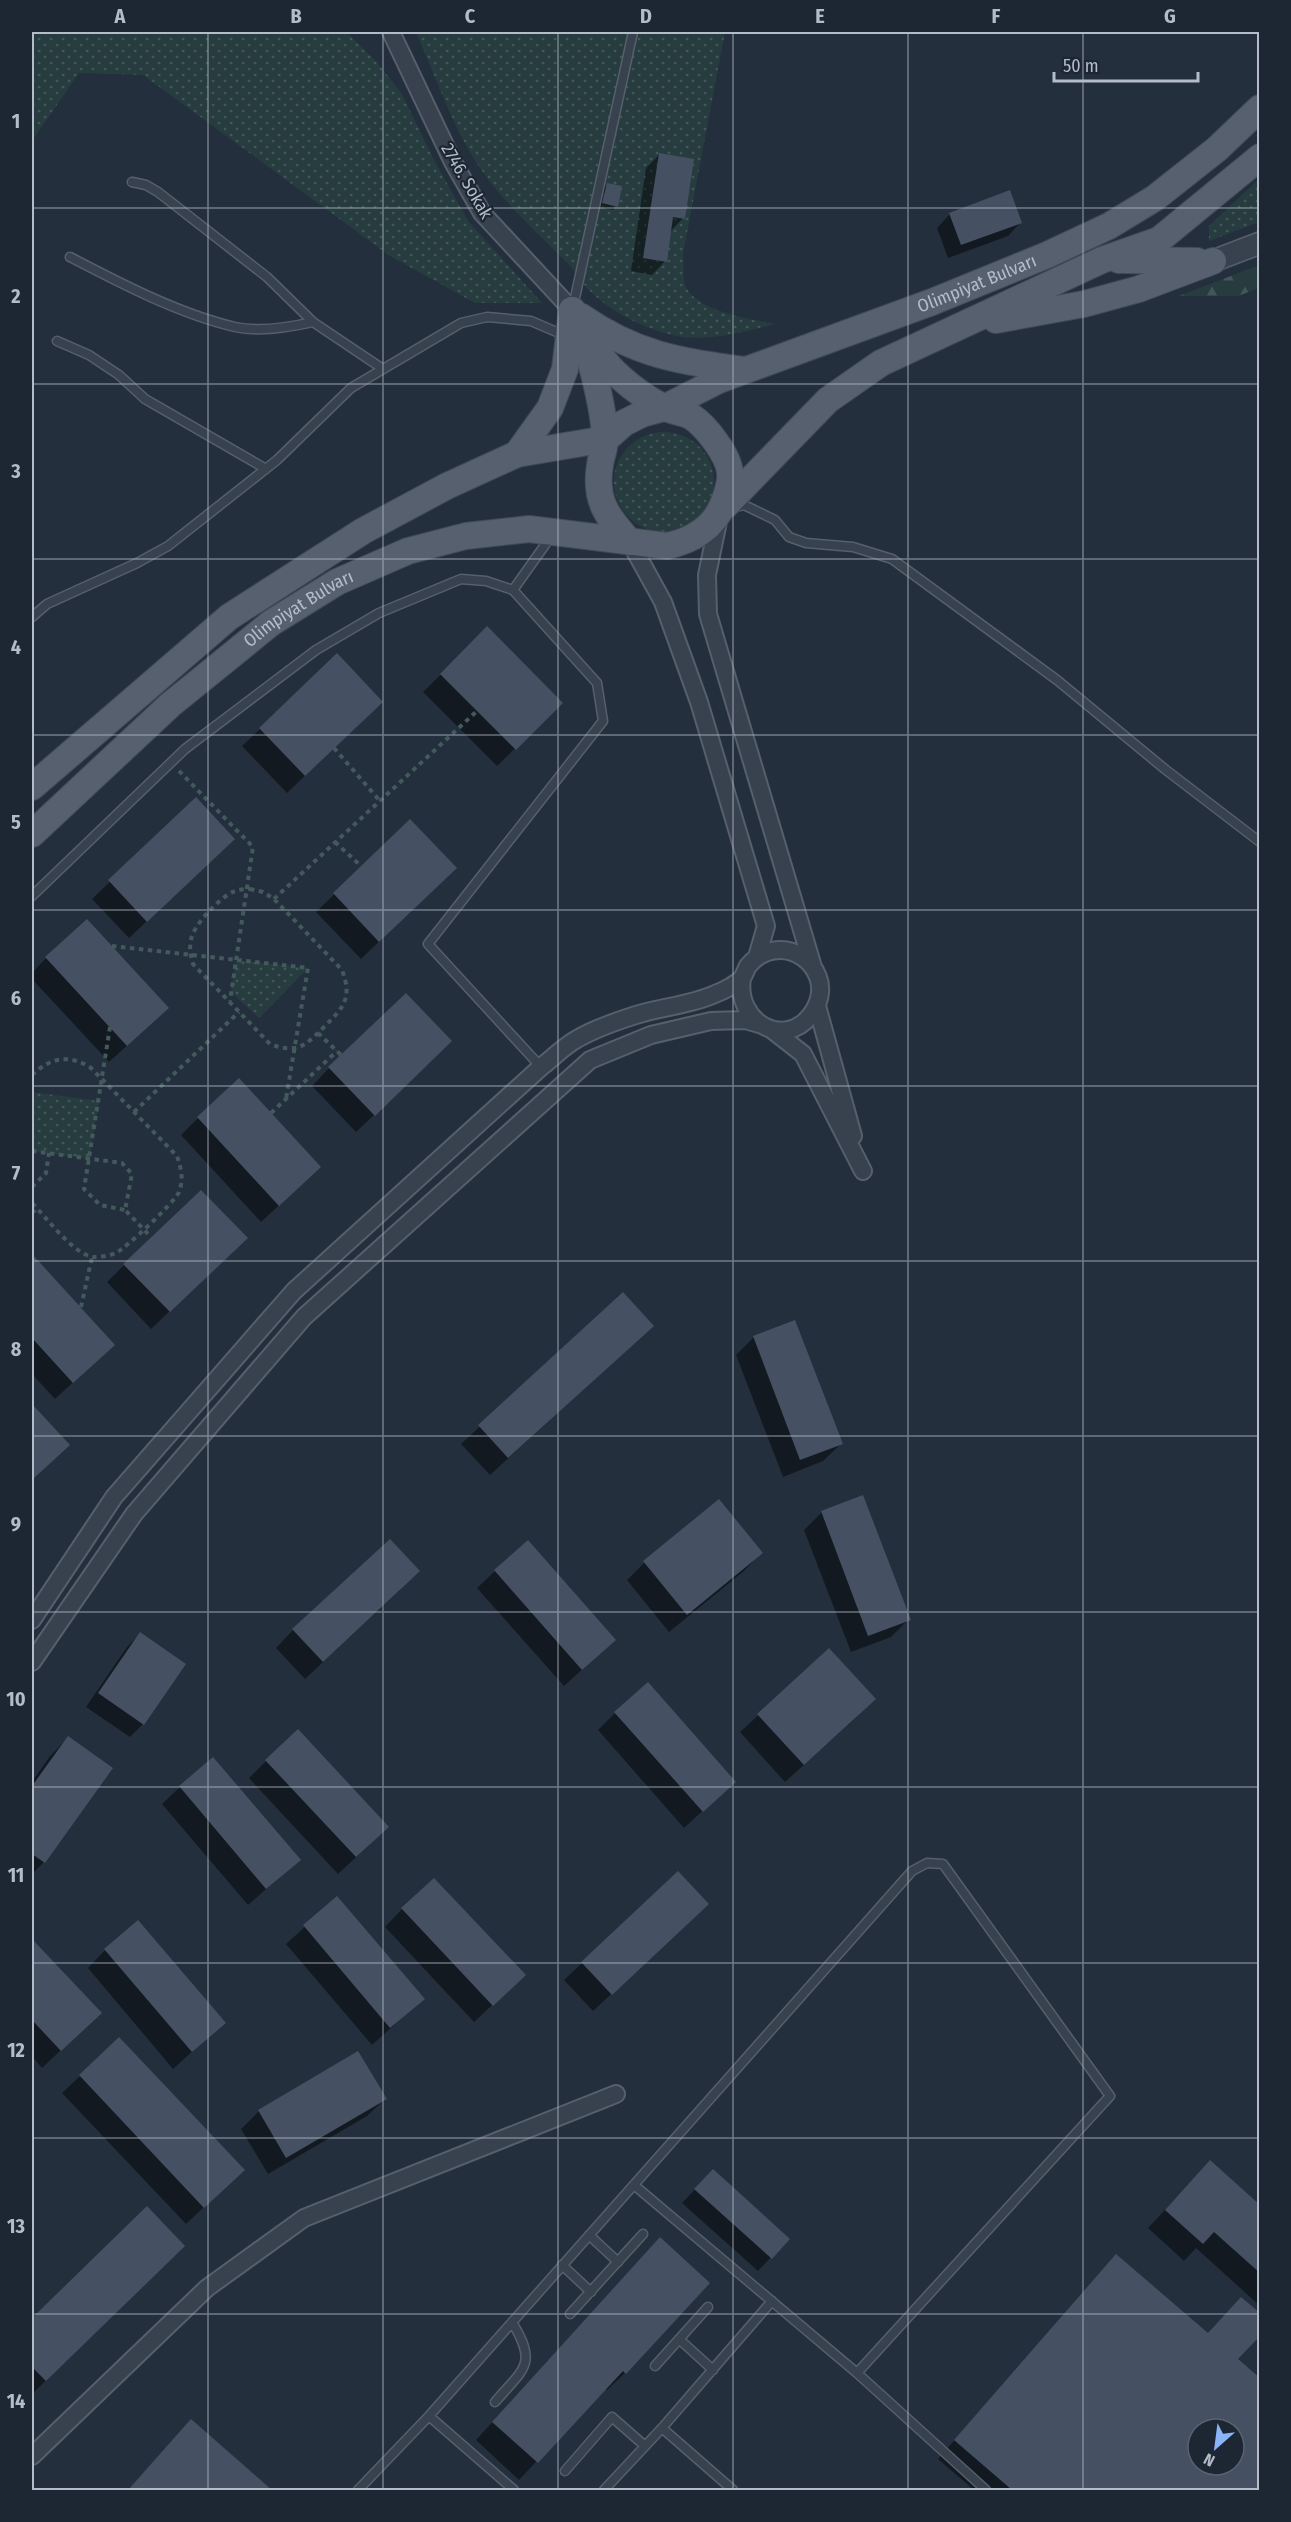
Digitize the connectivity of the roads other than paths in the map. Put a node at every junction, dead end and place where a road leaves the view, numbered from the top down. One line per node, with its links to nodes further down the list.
1 (391, 32): 12 (street, 2746. Sokak)
2 (633, 32): 12 (lane)
3 (1260, 108): 8 (main road, Olimpiyat Bulvarı)
4 (1260, 157): 6 (main road, Olimpiyat Bulvarı)
5 (132, 182): 13 (lane)
6 (1183, 220): 10 (main road, Olimpiyat Bulvarı); 11 (main road)
7 (1260, 243): 11 (street)
8 (1047, 255): 10 (main road); 18 (main road, Olimpiyat Bulvarı)
9 (70, 256): 13 (lane)
10 (1102, 260): 11 (main road); 14 (main road, Olimpiyat Bulvarı)
11 (1213, 261): 14 (main road)
12 (572, 310): 15 (main road); 18 (main road); 19 (main road); 20 (main road)
13 (313, 322): 17 (lane)
14 (960, 326): 23 (main road, Olimpiyat Bulvarı)
15 (569, 337): 17 (lane); 21 (main road)
16 (57, 341): 22 (lane)
17 (383, 369): 22 (lane)
18 (746, 370): 19 (main road, Olimpiyat Bulvarı)
19 (664, 408): 20 (main road); 23 (main road)
20 (606, 439): 21 (main road, Olimpiyat Bulvarı); 25 (main road)
21 (517, 454): 28 (main road, Olimpiyat Bulvarı)
22 (266, 469): 27 (lane)
23 (721, 511): 25 (main road); 30 (lane); 33 (street)
24 (554, 533): 25 (main road, Olimpiyat Bulvarı); 26 (lane); 29 (main road, Olimpiyat Bulvarı)
25 (630, 542): 32 (street)
26 (513, 590): 31 (lane); 37 (lane)
27 (32, 617)
28 (32, 787)
29 (32, 834)
30 (1260, 842)
31 (32, 896)
32 (757, 957): 33 (street); 34 (street)
33 (813, 968): 35 (street)
34 (742, 978): 36 (street); 37 (street)
35 (817, 1006): 36 (street); 36 (street)
36 (765, 1026): 39 (street)
37 (541, 1067): 38 (street)
38 (32, 1620)
39 (32, 1662)
40 (616, 2094): 59 (street)
41 (634, 2185): 43 (lane); 47 (lane); 54 (lane)
42 (644, 2234): 44 (lane)
43 (589, 2235): 44 (lane); 45 (lane)
44 (618, 2262): 46 (lane)
45 (562, 2265): 46 (lane); 50 (lane)
46 (591, 2292): 49 (lane)
47 (772, 2301): 53 (lane); 54 (lane)
48 (708, 2307): 51 (lane)
49 (570, 2314)
50 (512, 2322): 55 (lane); 56 (lane)
51 (679, 2339): 52 (lane); 53 (lane)
52 (655, 2366)
53 (712, 2370): 57 (lane)
54 (857, 2373): 65 (lane)
55 (495, 2402)
56 (429, 2416): 61 (lane); 62 (lane)
57 (662, 2428): 58 (lane); 64 (lane)
58 (645, 2446): 60 (lane); 63 (lane)
59 (32, 2457)
60 (565, 2471)
61 (358, 2490)
62 (514, 2490)
63 (604, 2490)
64 (734, 2490)
65 (986, 2490)

